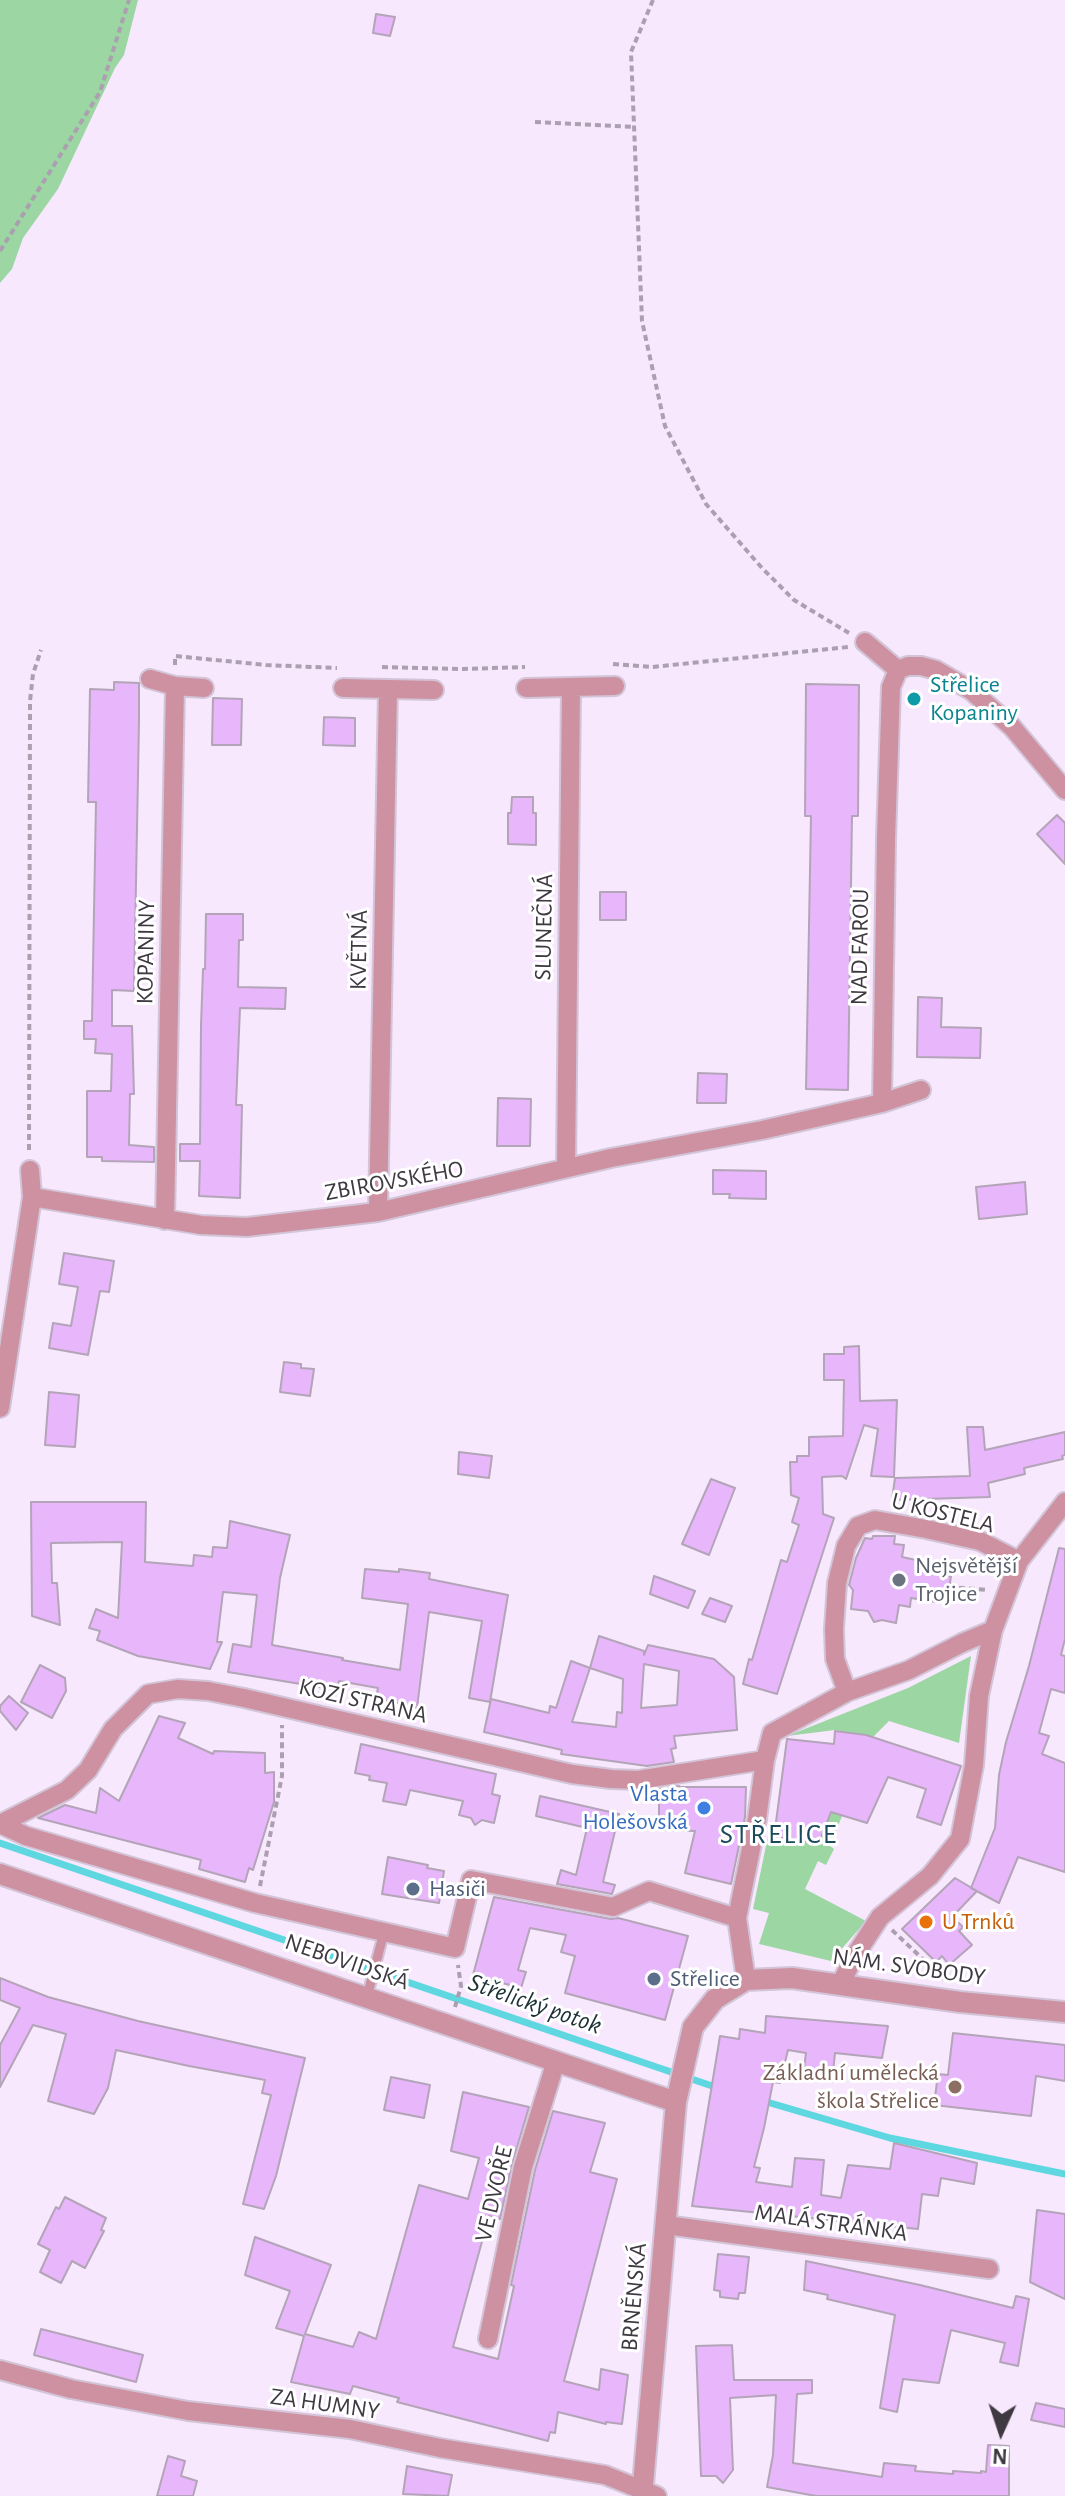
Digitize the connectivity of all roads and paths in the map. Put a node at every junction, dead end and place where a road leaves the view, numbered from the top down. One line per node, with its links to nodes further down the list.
1 (129, 0): 5 (path)
2 (653, 0): 4 (path)
3 (535, 122): 4 (path)
4 (634, 127): 6 (path)
5 (0, 251)
6 (865, 642): 8 (path); 12 (street)
7 (41, 650): 26 (path)
8 (599, 664)
9 (377, 667): 10 (path)
10 (539, 667)
11 (349, 668): 14 (path)
12 (898, 670): 22 (street); 24 (street, NAD FAROU)
13 (150, 679): 14 (street)
14 (175, 686): 17 (street); 29 (street, KOPANINY)
15 (615, 686): 16 (street)
16 (571, 687): 19 (street); 25 (street, SLUNEČNÁ)
17 (204, 688)
18 (343, 688): 20 (street)
19 (526, 688)
20 (388, 689): 21 (street); 28 (street, KVĚTNÁ)
21 (434, 690)
22 (1065, 790)
23 (921, 1090): 24 (street)
24 (882, 1103): 25 (street, ZBIROVSKÉHO)
25 (566, 1168): 28 (street, ZBIROVSKÉHO)
26 (30, 1170): 27 (street)
27 (32, 1197): 29 (street, ZBIROVSKÉHO); 30 (street)
28 (378, 1212): 29 (street, ZBIROVSKÉHO)
29 (165, 1220)
30 (0, 1408)
31 (1065, 1502): 32 (street)
32 (1019, 1561): 35 (street, U KOSTELA); 36 (street, U KOSTELA)
33 (949, 1587): 34 (path)
34 (980, 1590)
35 (993, 1630): 36 (street); 47 (street, U KOSTELA)
36 (847, 1692): 38 (street)
37 (282, 1707): 38 (street, KOZÍ STRANA); 39 (street, KOZÍ STRANA); 41 (path)
38 (765, 1760): 42 (street)
39 (0, 1824): 41 (street)
40 (0, 1874): 48 (street, NEBOVIDSKÁ)
41 (255, 1903): 44 (street)
42 (737, 1918): 44 (street); 45 (street)
43 (891, 1928): 46 (path)
44 (382, 1941): 48 (lane)
45 (746, 1980): 47 (street, NÁM. SVOBODY); 51 (street)
46 (946, 1980)
47 (841, 1983): 49 (street, NÁM. SVOBODY)
48 (367, 1997): 50 (street, NEBOVIDSKÁ)
49 (1065, 2012)
50 (556, 2061): 51 (street, NEBOVIDSKÁ); 54 (street, VE DVOŘE)
51 (678, 2094): 52 (street, BRNĚNSKÁ)
52 (666, 2225): 53 (street, MALÁ STRÁNKA); 56 (street, BRNĚNSKÁ)
53 (989, 2269)
54 (488, 2339)
55 (0, 2370): 56 (street, ZA HUMNY)
56 (647, 2494)

